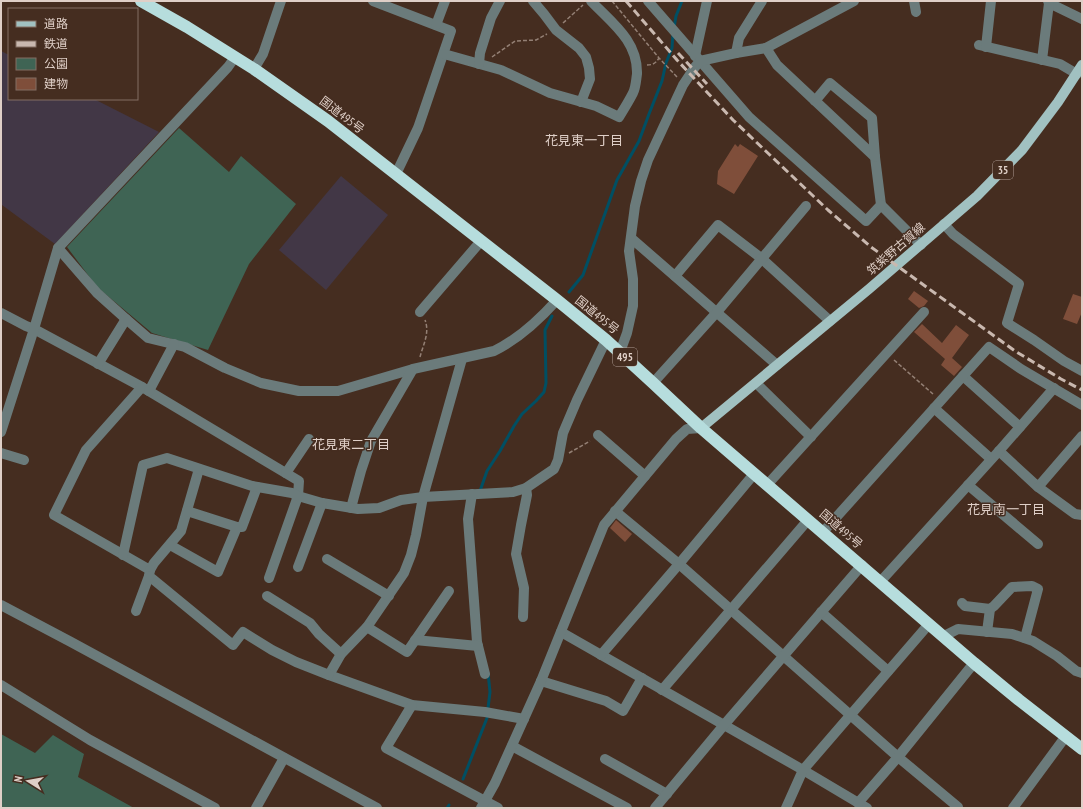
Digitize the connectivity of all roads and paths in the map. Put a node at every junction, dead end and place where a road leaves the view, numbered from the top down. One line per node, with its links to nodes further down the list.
1 (141, 1): 25 (highway, 国道495号 / 495)
2 (281, 1): 31 (street)
3 (373, 1): 17 (street)
4 (445, 1): 20 (street)
5 (500, 1): 29 (street)
6 (533, 1): 21 (street)
7 (587, 1): 21 (path)
8 (591, 1): 30 (street)
9 (612, 1): 26 (path)
10 (648, 1): 27 (street)
11 (707, 1): 27 (street)
12 (762, 1): 23 (street)
13 (854, 1): 22 (street)
14 (914, 1): 18 (street)
15 (991, 1): 28 (street)
16 (1049, 2): 19 (street); 28 (street)
17 (388, 3): 20 (street)
18 (916, 12)
19 (1082, 19)
20 (436, 25): 24 (street)
21 (556, 30): 29 (path); 35 (street)
22 (766, 48): 23 (street); 34 (street)
23 (736, 53): 27 (street)
24 (444, 54): 29 (street); 37 (street)
25 (234, 57): 31 (highway, 国道495号 / 495); 44 (street)
26 (660, 58): 30 (path); 33 (path)
27 (697, 58): 38 (street); 41 (street)
28 (1042, 60): 32 (street)
29 (479, 64): 35 (street)
30 (637, 64): 35 (street)
31 (254, 69): 37 (highway, 国道495号 / 495)
32 (1079, 70): 40 (main road, 筑紫野古賀線 / 35)
33 (673, 72)
34 (815, 101): 36 (street); 36 (street)
35 (581, 102)
36 (876, 157): 38 (street)
37 (396, 174): 42 (highway, 国道495号 / 495)
38 (881, 205): 43 (street)
39 (806, 206): 45 (street)
40 (944, 224): 43 (main road, 筑紫野古賀線 / 35); 63 (street)
41 (631, 238): 46 (street); 57 (street)
42 (481, 242): 47 (highway, 国道495号 / 495); 48 (street)
43 (920, 245): 53 (main road, 筑紫野古賀線 / 35)
44 (58, 248): 52 (street); 54 (street)
45 (761, 258): 46 (street); 49 (street); 53 (street)
46 (675, 276): 49 (street)
47 (557, 300): 55 (highway, 国道495号 / 495); 59 (street)
48 (420, 312): 62 (path)
49 (717, 312): 61 (street); 65 (street)
50 (924, 312): 58 (street)
51 (1, 313): 54 (street)
52 (126, 319): 56 (street); 60 (street)
53 (830, 321): 61 (main road, 筑紫野古賀線 / 35)
54 (34, 329): 60 (street); 73 (street)
55 (606, 340): 57 (highway, 国道495号 / 495); 82 (street)
56 (174, 344): 62 (street); 68 (street)
57 (620, 352): 65 (highway, 国道495号 / 495)
58 (886, 352): 69 (path); 76 (street)
59 (462, 359): 62 (street); 94 (street)
60 (98, 364): 68 (street)
61 (777, 365): 66 (main road, 筑紫野古賀線 / 35)
62 (413, 369): 96 (street)
63 (1082, 371)
64 (963, 376): 67 (street); 69 (street); 71 (street)
65 (654, 383): 72 (highway, 国道495号 / 495)
66 (756, 383): 72 (main road, 筑紫野古賀線 / 35); 76 (street)
67 (1054, 388): 70 (street); 71 (street)
68 (145, 389): 84 (street); 105 (street)
69 (937, 404): 80 (street); 102 (street)
70 (1082, 405)
71 (1020, 427): 78 (street)
72 (702, 428): 85 (highway, 国道495号 / 495); 86 (street)
73 (1, 432)
74 (598, 435): 82 (path); 86 (street)
75 (1082, 436): 90 (street)
76 (811, 437): 87 (street)
77 (309, 439): 84 (street)
78 (999, 451): 80 (street); 90 (street)
79 (1, 453): 81 (street)
80 (991, 459): 88 (street)
81 (24, 460)
82 (558, 460): 91 (street)
83 (199, 469): 89 (street); 97 (street); 105 (street)
84 (286, 473): 93 (street)
85 (754, 474): 87 (highway, 国道495号 / 495); 107 (street)
86 (645, 476): 98 (street)
87 (767, 485): 100 (highway, 国道495号 / 495)
88 (968, 485): 103 (street); 112 (street)
89 (257, 487): 93 (street); 101 (street)
90 (1038, 487): 99 (street)
91 (526, 488): 92 (street); 122 (street)
92 (472, 494): 94 (street); 130 (street)
93 (298, 496): 95 (street); 111 (street)
94 (423, 497): 96 (street); 115 (street)
95 (322, 503): 96 (street); 109 (street)
96 (351, 508)
97 (187, 511): 101 (street); 104 (street)
98 (615, 511): 107 (street); 125 (street)
99 (1080, 512)
100 (808, 520): 102 (highway, 国道495号 / 495); 119 (street)
101 (237, 527): 104 (street)
102 (823, 532): 108 (highway, 国道495号 / 495)
103 (1038, 544)
104 (170, 545): 110 (street)
105 (123, 555): 110 (street)
106 (327, 559): 115 (street)
107 (679, 564): 119 (street); 132 (street)
108 (862, 566): 112 (highway, 国道495号 / 495); 121 (street)
109 (298, 567)
110 (150, 573): 120 (street); 138 (street)
111 (269, 578)
112 (880, 582): 123 (highway, 国道495号 / 495)
113 (449, 592): 129 (street)
114 (268, 596): 131 (street)
115 (389, 596): 124 (street)
116 (962, 603): 118 (street)
117 (1, 605): 150 (street)
118 (990, 609): 126 (street); 128 (street)
119 (731, 610): 133 (street); 142 (street)
120 (136, 611)
121 (821, 612): 133 (street); 135 (street)
122 (523, 617)
123 (929, 624): 127 (highway, 国道495号 / 495); 135 (street)
124 (367, 628): 129 (street); 131 (street)
125 (561, 632): 132 (street); 140 (street)
126 (986, 632): 127 (street); 128 (street)
127 (944, 636): 134 (highway, 国道495号 / 495)
128 (1025, 638): 137 (street)
129 (415, 640): 130 (street)
130 (478, 646): 136 (street)
131 (341, 654): 138 (street)
132 (600, 655): 139 (street)
133 (783, 655): 144 (street); 146 (street)
134 (974, 663): 147 (highway, 国道495号 / 495); 151 (street)
135 (888, 671): 144 (street)
136 (485, 674)
137 (1082, 674)
138 (328, 675): 143 (street)
139 (642, 678): 140 (street); 142 (street)
140 (541, 681): 145 (street)
141 (1, 685): 157 (street)
142 (662, 690): 146 (street)
143 (412, 705): 145 (street); 155 (street)
144 (850, 715): 151 (street); 153 (street)
145 (524, 719): 148 (street)
146 (724, 725): 153 (street); 154 (street)
147 (1066, 736): 149 (highway, 国道495号 / 495); 165 (street)
148 (512, 746): 155 (street); 161 (street)
149 (1082, 749)
150 (284, 758): 158 (street); 159 (street)
151 (898, 758): 156 (street); 164 (street)
152 (605, 760): 154 (street)
153 (803, 770): 156 (street); 163 (street)
154 (667, 794): 162 (street)
155 (483, 804): 160 (street)
156 (863, 805)
157 (215, 808)
158 (256, 808)
159 (377, 808)
160 (498, 808)
161 (627, 808)
162 (655, 808)
163 (786, 808)
164 (958, 808)
165 (1013, 808)

